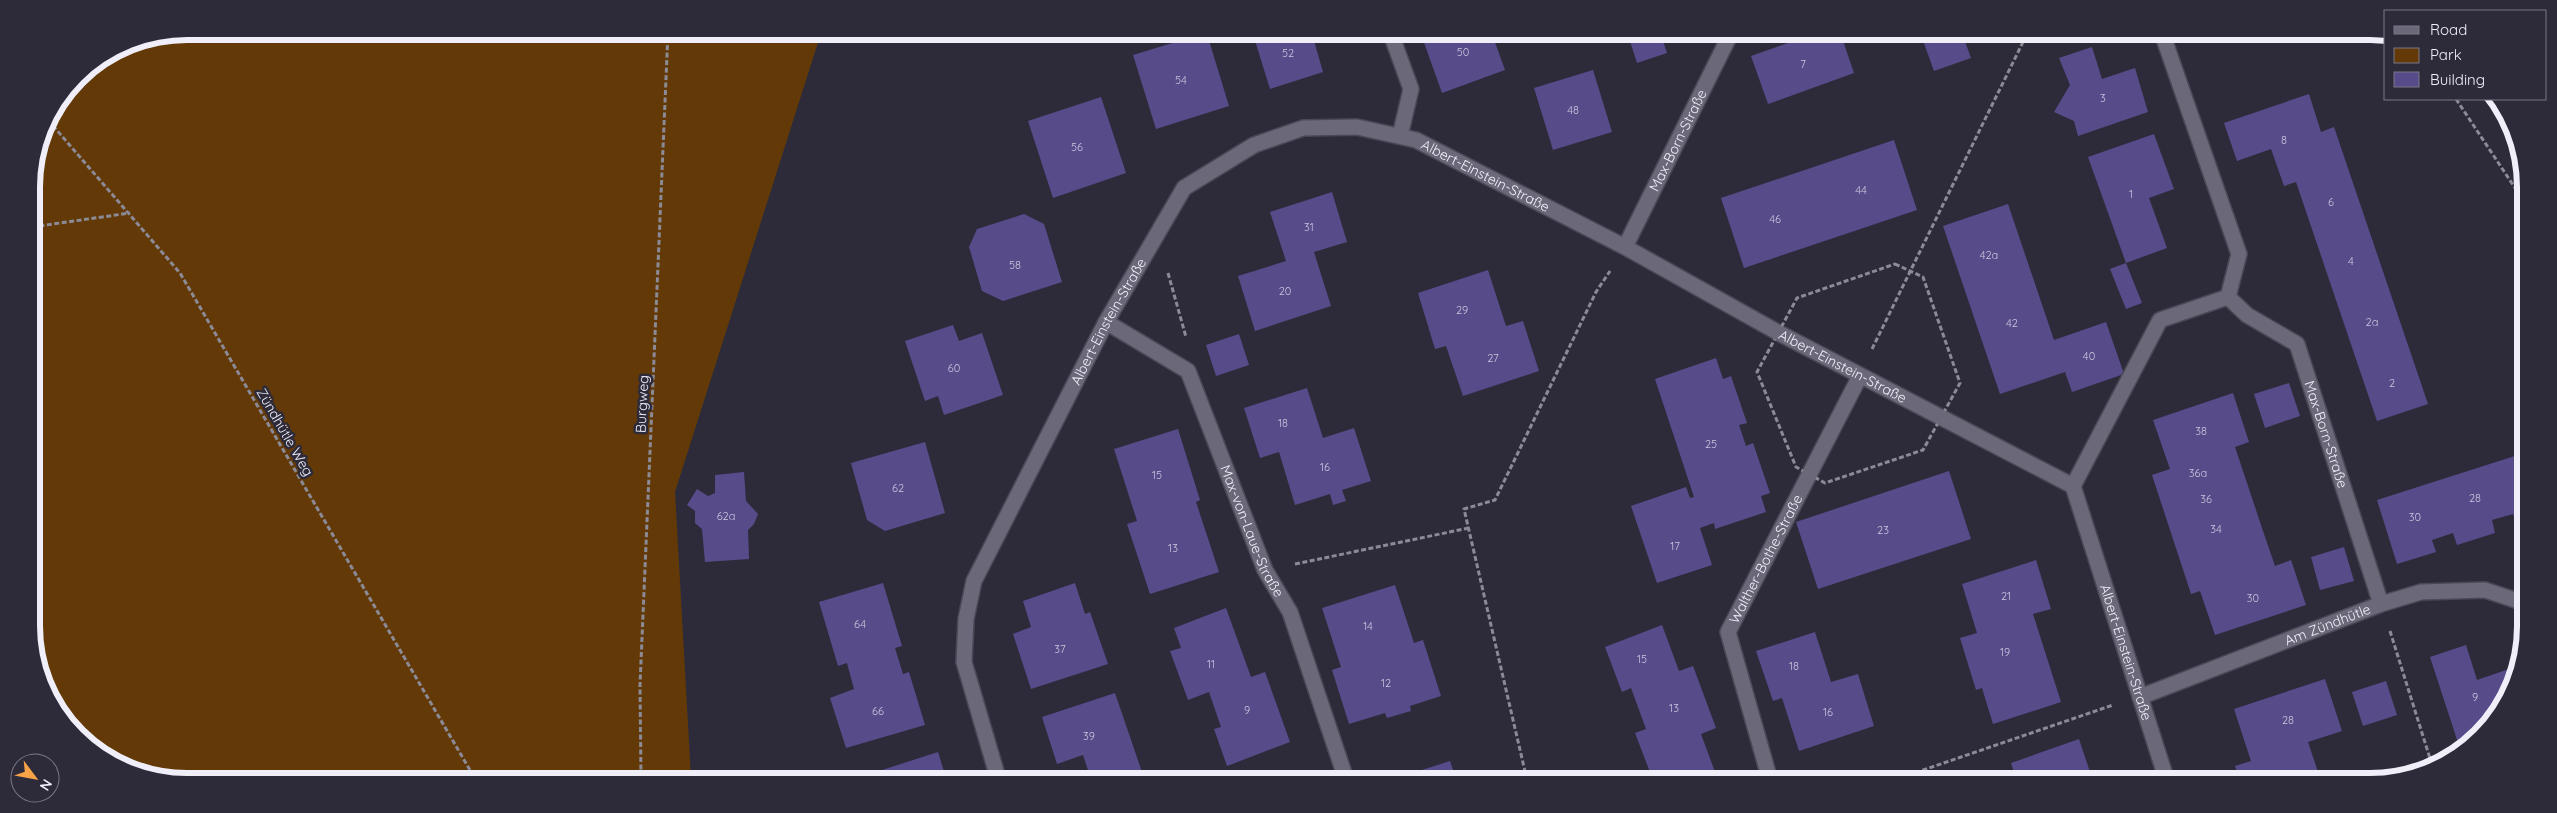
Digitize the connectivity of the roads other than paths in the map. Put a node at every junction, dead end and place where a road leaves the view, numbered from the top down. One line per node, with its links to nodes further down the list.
1 (1393, 40): 4 (street)
2 (1728, 40): 5 (street, Max-Born-Straße)
3 (2164, 40): 6 (street)
4 (1400, 136): 5 (street, Albert-Einstein-Straße); 7 (street, Albert-Einstein-Straße)
5 (1625, 247): 8 (street, Albert-Einstein-Straße)
6 (2228, 297): 9 (street); 11 (street, Max-Born-Straße)
7 (1106, 322): 13 (street, Albert-Einstein-Straße); 14 (street, Max-von-Laue-Straße)
8 (1860, 376): 9 (street, Albert-Einstein-Straße); 15 (street, Walther-Bothe-Straße)
9 (2073, 486): 12 (street, Albert-Einstein-Straße)
10 (2517, 601): 11 (street, Am Zündhütle)
11 (2382, 604): 12 (street, Am Zündhütle)
12 (2140, 696): 16 (street, Albert-Einstein-Straße)
13 (997, 773)
14 (1344, 773)
15 (1768, 773)
16 (2164, 773)

